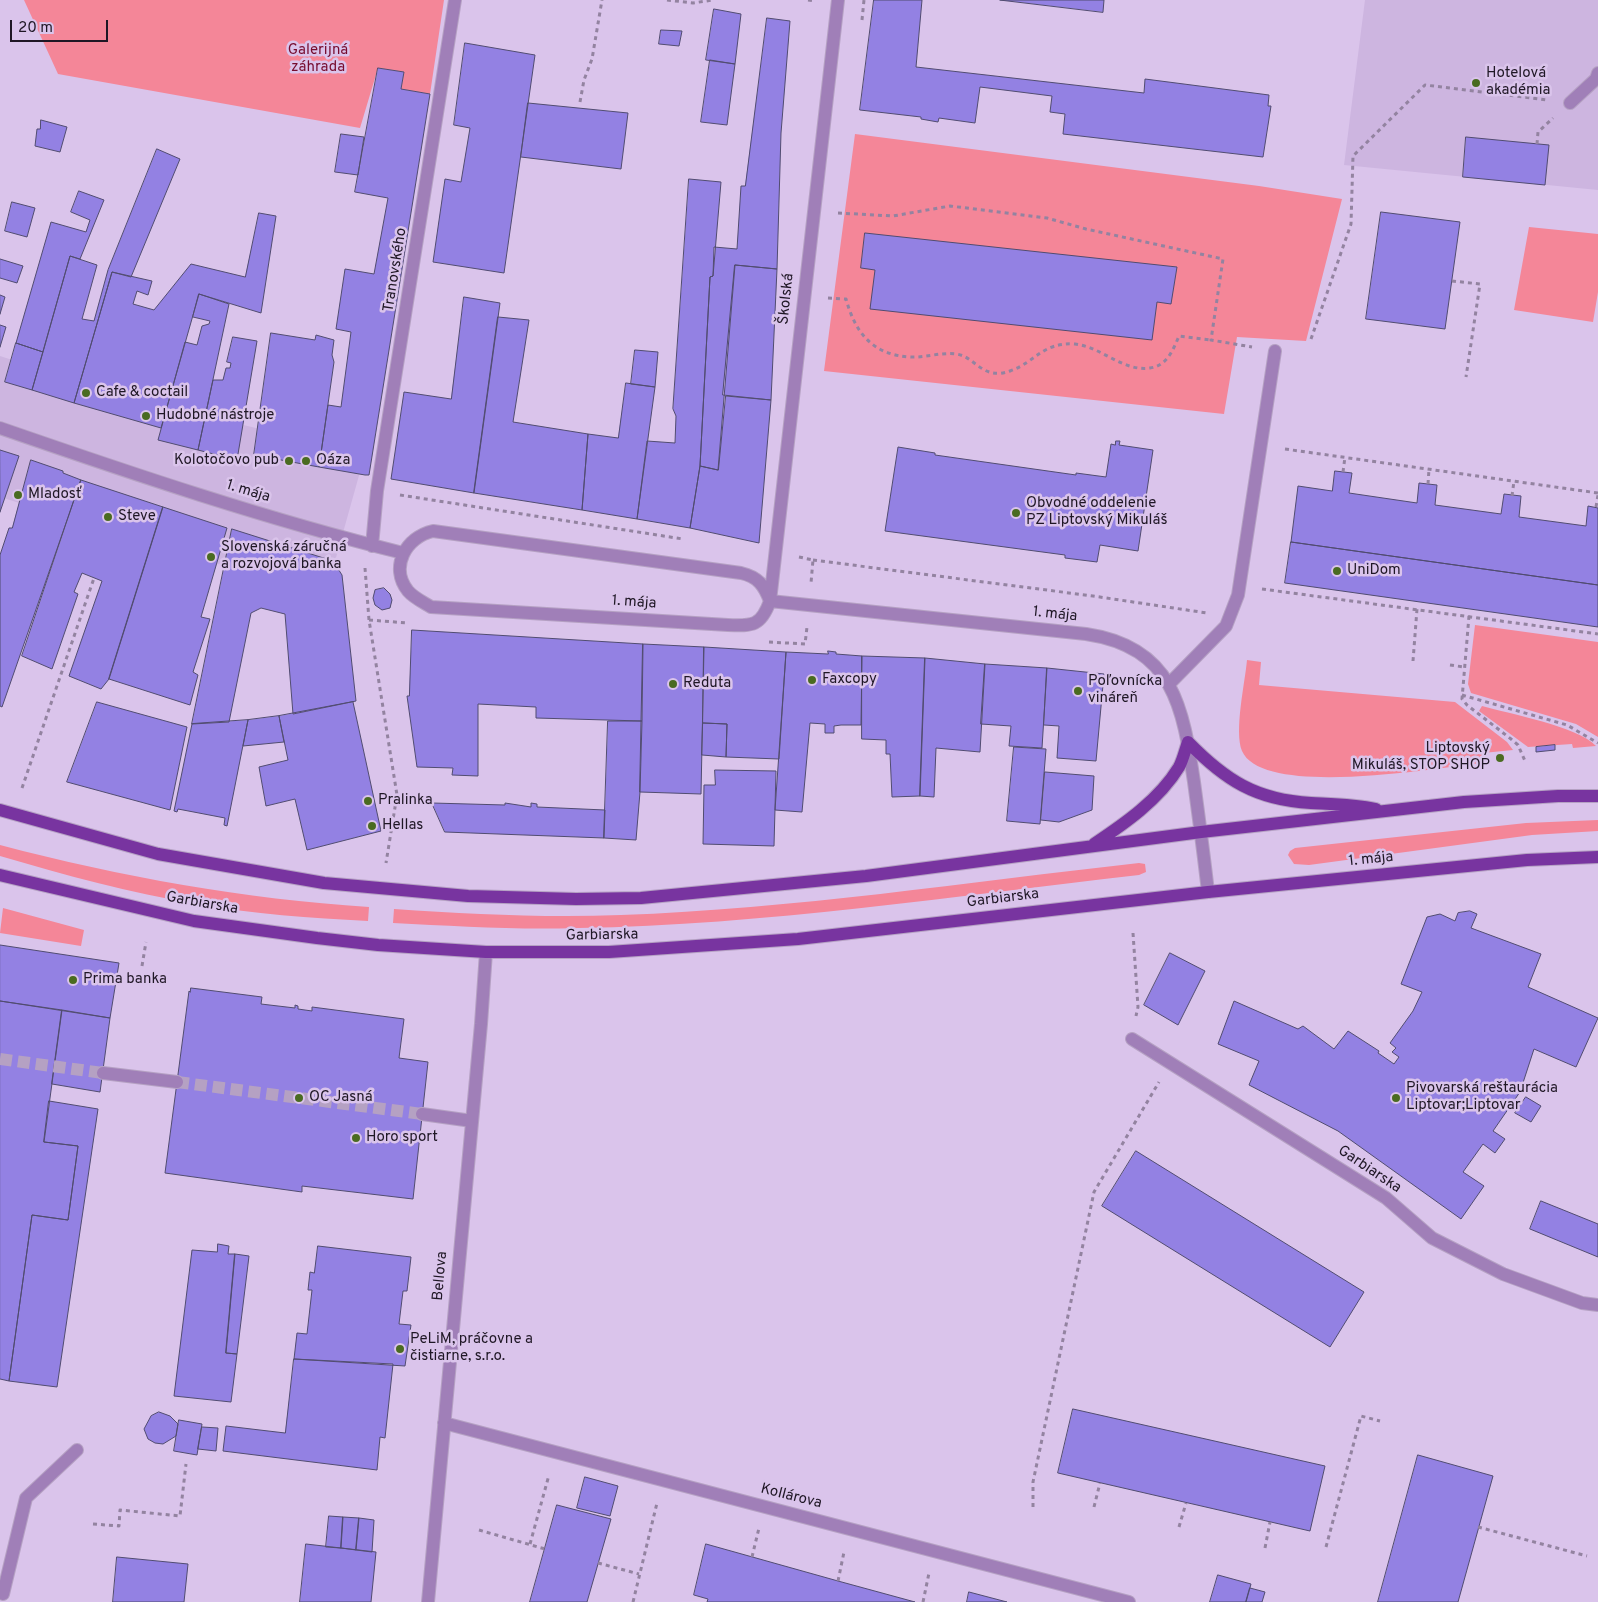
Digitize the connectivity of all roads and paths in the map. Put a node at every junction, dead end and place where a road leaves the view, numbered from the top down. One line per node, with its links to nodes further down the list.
1 (455, 0): 26 (street, Tranovského)
2 (602, 0): 7 (path)
3 (667, 0): 4 (path)
4 (713, 0)
5 (838, 0): 10 (street, Školská)
6 (1598, 73): 8 (street)
7 (580, 102)
8 (1570, 103): 9 (path); 15 (path)
9 (1537, 144)
10 (814, 210): 11 (path); 36 (street, Školská)
11 (837, 213): 12 (path); 16 (path)
12 (835, 222)
13 (1452, 281): 18 (path)
14 (824, 307): 16 (path)
15 (1311, 339)
16 (1211, 340): 17 (path)
17 (1275, 351): 38 (street)
18 (1466, 377)
19 (0, 428): 31 (street, 1. mája)
20 (1345, 457): 21 (path); 22 (path); 23 (path)
21 (1284, 458)
22 (1429, 469): 24 (path); 25 (path)
23 (1343, 472)
24 (1514, 481): 27 (path); 28 (path)
25 (1428, 484)
26 (377, 491): 30 (path); 31 (street, Tranovského)
27 (1598, 494): 29 (path)
28 (1512, 496)
29 (1596, 508)
30 (687, 540)
31 (372, 546): 32 (street, 1. mája); 56 (path)
32 (403, 553): 36 (street); 36 (street, 1. mája)
33 (814, 560): 38 (path)
34 (94, 578): 49 (path)
35 (1264, 580): 37 (path)
36 (770, 601): 44 (street, 1. mája)
37 (1417, 608): 39 (path); 41 (path)
38 (1232, 613): 44 (street)
39 (1470, 616): 40 (path); 43 (path)
40 (1598, 634)
41 (1413, 661)
42 (1450, 665): 43 (path)
43 (1464, 667): 45 (path)
44 (1169, 684): 46 (street, 1. mája)
45 (1461, 695): 47 (path); 48 (path)
46 (1188, 742): 52 (main road); 53 (street, 1. mája); 54 (main road)
47 (1598, 743)
48 (1525, 760)
49 (22, 788)
50 (1598, 796): 52 (main road)
51 (0, 810): 54 (main road)
52 (1385, 811): 53 (main road)
53 (1201, 832): 54 (main road); 58 (street, 1. mája)
54 (1092, 846)
55 (1598, 857): 58 (main road, 1. mája)
56 (386, 863)
57 (0, 875): 61 (main road, Garbiarska)
58 (1208, 892): 61 (main road, Garbiarska)
59 (1133, 933): 63 (path)
60 (146, 942): 62 (path)
61 (486, 952): 68 (street, Bellova)
62 (142, 966)
63 (1132, 1039): 64 (street, Garbiarska)
64 (1171, 1062): 69 (street, Garbiarska); 80 (path)
65 (102, 1073): 66 (street)
66 (177, 1082)
67 (422, 1114): 68 (street)
68 (472, 1121): 71 (street, Bellova)
69 (1598, 1305)
70 (1380, 1421): 88 (path)
71 (444, 1424): 73 (street, Kollárova); 98 (street, Bellova)
72 (77, 1450): 97 (street)
73 (556, 1453): 75 (street, Kollárova); 87 (path)
74 (186, 1464): 82 (path)
75 (662, 1481): 78 (street, Kollárova); 95 (path)
76 (1100, 1483): 79 (path)
77 (1186, 1503): 83 (path)
78 (764, 1507): 85 (street, Kollárova); 93 (path)
79 (1094, 1507)
80 (1033, 1508)
81 (1270, 1522): 90 (path)
82 (93, 1524)
83 (1179, 1527)
84 (1478, 1527): 92 (path)
85 (850, 1529): 91 (street, Kollárova); 96 (path)
86 (480, 1530): 87 (path)
87 (530, 1544): 89 (path)
88 (1326, 1546)
89 (545, 1548)
90 (1265, 1548)
91 (934, 1551): 100 (path); 101 (street, Kollárova)
92 (1587, 1556)
93 (752, 1557)
94 (598, 1563): 95 (path)
95 (639, 1574): 99 (path)
96 (838, 1581)
97 (3, 1594)
98 (428, 1602)
99 (633, 1602)
100 (923, 1602)
101 (1129, 1602)

